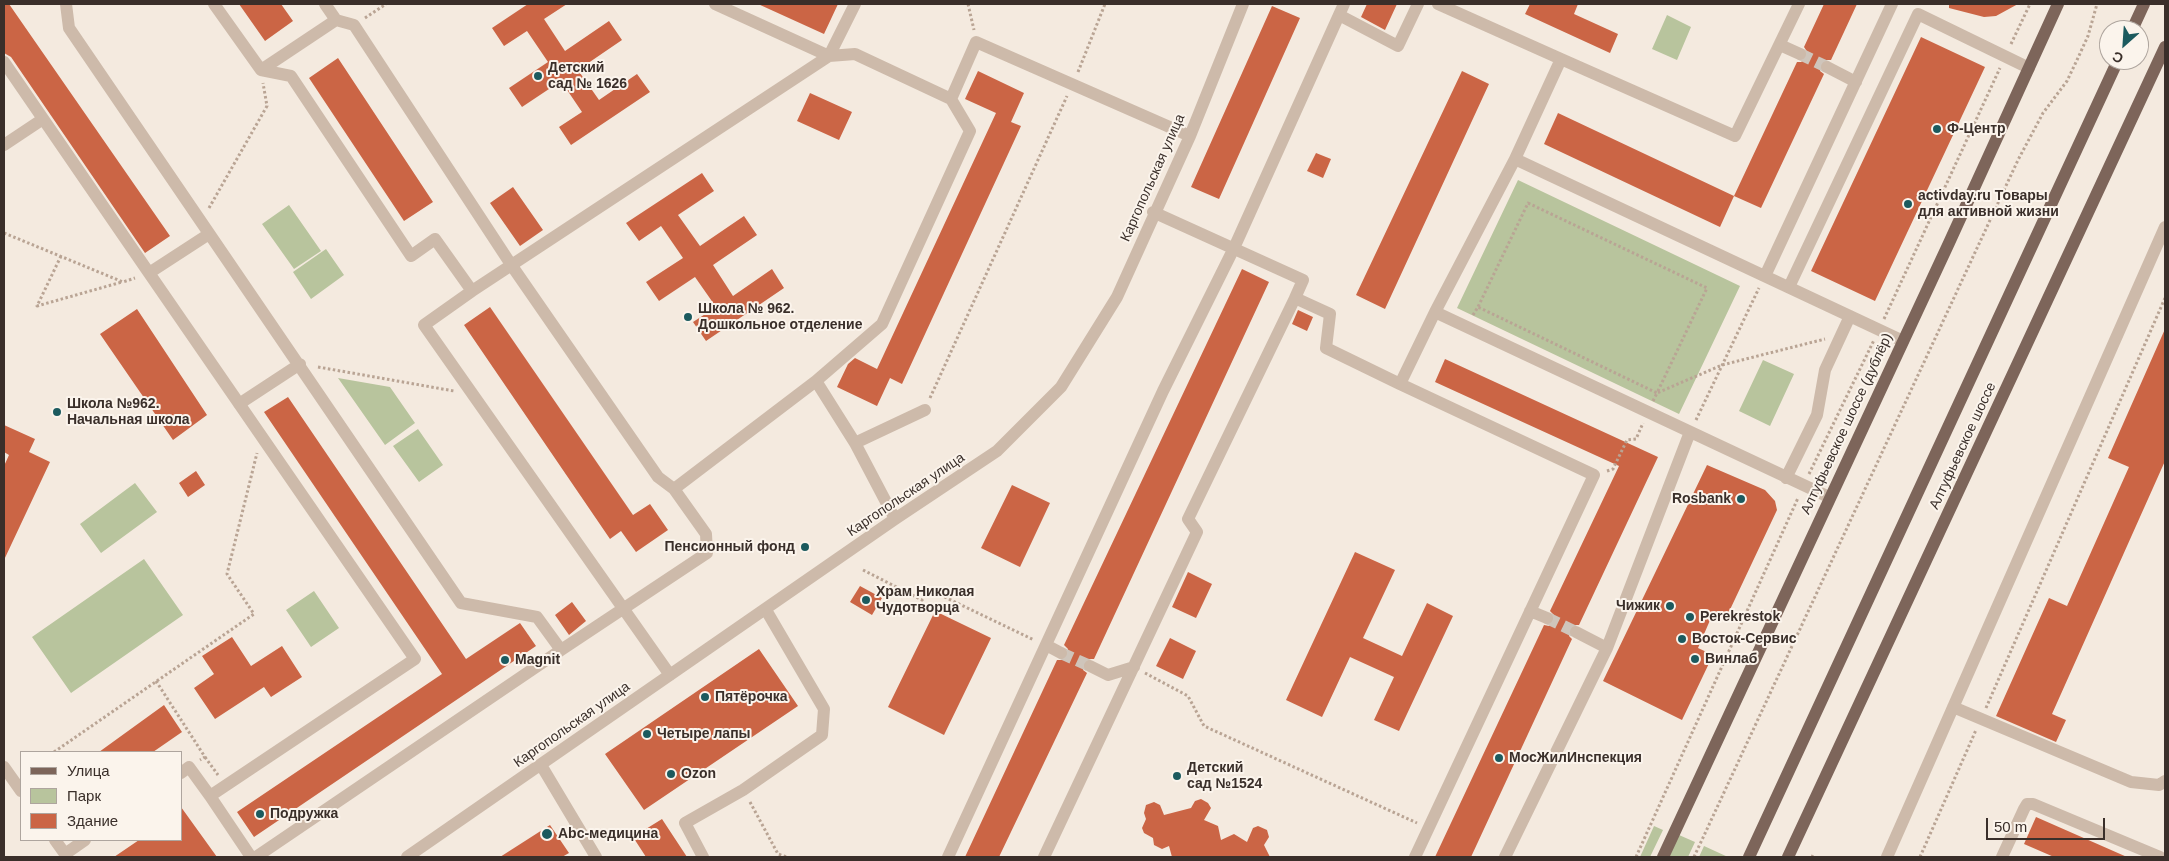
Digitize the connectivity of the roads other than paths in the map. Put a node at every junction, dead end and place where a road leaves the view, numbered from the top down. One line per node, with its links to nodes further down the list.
1 (66, 4): 34 (street)
2 (214, 4): 24 (street)
3 (325, 4): 14 (street)
4 (715, 4): 19 (street)
5 (855, 4): 19 (street)
6 (1243, 4): 29 (street, Каргопольская улица)
7 (1418, 4): 13 (street)
8 (1438, 4): 20 (street)
9 (1799, 4): 16 (street)
10 (1892, 4): 26 (street)
11 (2058, 4): 23 (main road, Алтуфьевское шоссе (дублёр))
12 (2144, 4): 15 (main road)
13 (1342, 10): 35 (street)
14 (336, 20): 24 (street); 36 (street)
15 (2137, 20)
16 (1780, 44): 18 (street); 20 (street)
17 (2165, 47): 89 (main road, Алтуфьевское шоссе)
18 (1800, 54)
19 (829, 56): 27 (street); 36 (street)
20 (1561, 59): 31 (street)
21 (4, 62): 28 (street)
22 (1827, 68): 26 (street)
23 (2029, 68): 39 (street); 44 (main road, Алтуфьевское шоссе (дублёр))
24 (261, 70): 40 (street)
25 (2113, 70): 88 (main road, Алтуфьевское шоссе)
26 (1856, 82): 38 (street)
27 (951, 98): 29 (street); 46 (street)
28 (43, 119): 30 (street); 37 (street)
29 (1190, 136): 32 (street, Каргопольская улица)
30 (4, 145)
31 (1515, 159): 38 (street); 42 (street)
32 (1154, 212): 35 (street); 55 (street, Каргопольская улица)
33 (2165, 227): 68 (street)
34 (209, 234): 37 (street); 45 (street)
35 (1234, 248): 41 (street); 61 (street)
36 (512, 266): 40 (street); 53 (street)
37 (149, 274): 48 (street)
38 (1765, 276): 39 (street)
39 (1789, 287): 43 (street)
40 (472, 291): 56 (street)
41 (1295, 298): 47 (street); 66 (street)
42 (1434, 312): 47 (street); 50 (street)
43 (1850, 316): 44 (street); 52 (street)
44 (1903, 341): 54 (main road, Алтуфьевское шоссе (дублёр))
45 (300, 364): 48 (street); 63 (street)
46 (816, 381): 51 (street); 53 (street)
47 (1400, 384): 58 (street)
48 (239, 404): 74 (street)
49 (925, 410): 51 (street)
50 (1690, 432): 52 (street); 62 (street)
51 (855, 443): 55 (street)
52 (1786, 478): 54 (street)
53 (674, 489): 56 (street)
54 (1828, 497): 87 (main road, Алтуфьевское шоссе (дублёр))
55 (895, 519): 57 (street, Каргопольская улица)
56 (622, 608): 63 (street); 67 (street)
57 (766, 610): 67 (street, Каргопольская улица); 82 (street)
58 (1530, 610): 59 (street); 85 (street)
59 (1547, 618)
60 (1576, 632): 62 (street)
61 (1046, 645): 64 (street); 83 (street)
62 (1607, 648): 86 (street)
63 (561, 650): 79 (street)
64 (1061, 653)
65 (1090, 666): 66 (street)
66 (1134, 667): 84 (street)
67 (670, 675): 69 (street, Каргопольская улица)
68 (1953, 707): 72 (street); 90 (street)
69 (541, 765): 80 (street, Каргопольская улица); 81 (street)
70 (4, 767): 73 (street)
71 (185, 770): 74 (street)
72 (2165, 781)
73 (20, 791)
74 (210, 796): 78 (street)
75 (56, 841): 77 (street)
76 (85, 841): 77 (street)
77 (66, 856)
78 (251, 857)
79 (256, 857)
80 (408, 857)
81 (596, 857)
82 (703, 857)
83 (948, 857)
84 (1044, 857)
85 (1416, 857)
86 (1506, 857)
87 (1663, 857)
88 (1748, 857)
89 (1788, 857)
90 (1887, 857)
91 (2002, 857): 92 (street)
92 (2160, 857)

